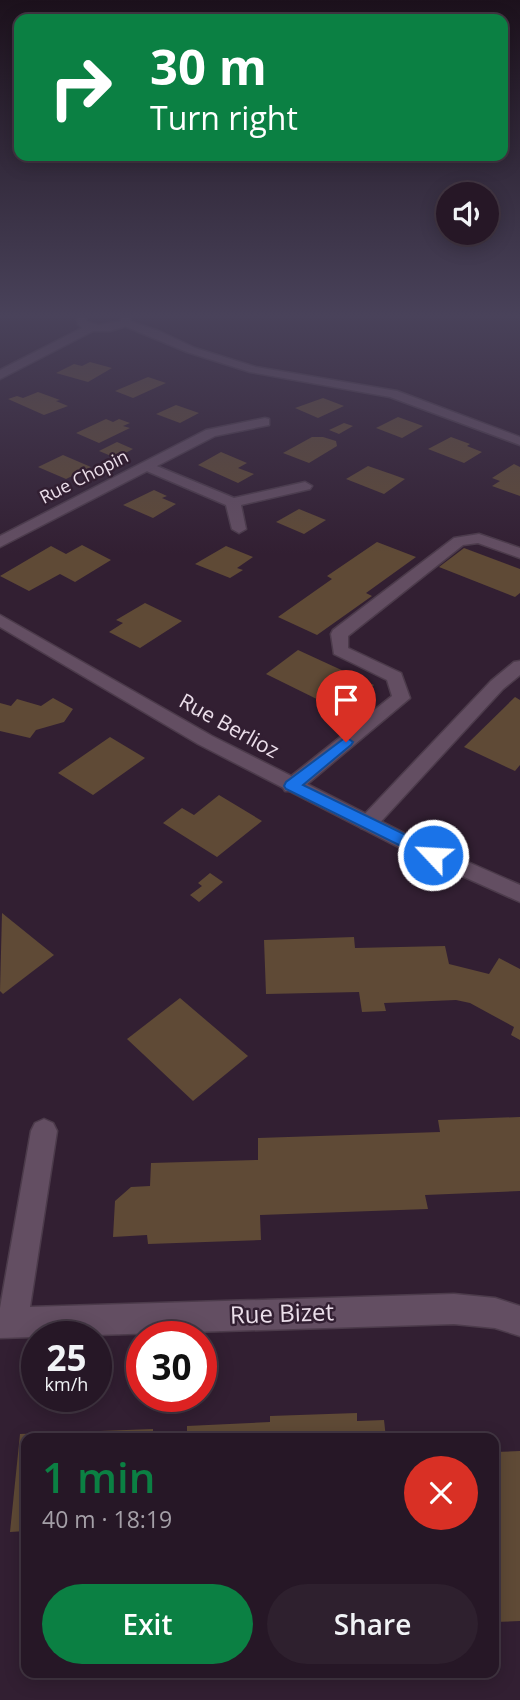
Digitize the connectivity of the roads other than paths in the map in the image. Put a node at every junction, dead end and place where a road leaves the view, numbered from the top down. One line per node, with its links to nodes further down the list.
1 (397, 395): 3 (street)
2 (265, 422): 4 (street, Rue Chopin)
3 (520, 441)
4 (147, 466): 6 (street); 8 (street, Rue Chopin)
5 (305, 486): 6 (street)
6 (233, 503): 7 (street)
7 (239, 529)
8 (0, 542)
9 (520, 553): 12 (street)
10 (0, 620): 12 (street, Rue Berlioz)
11 (520, 666): 13 (street)
12 (292, 786): 13 (street, Rue Berlioz)
13 (368, 823): 14 (street, Rue Berlioz)
14 (520, 894)
15 (44, 1131): 17 (street)
16 (520, 1321): 17 (street, Rue Bizet)
17 (6, 1323)

